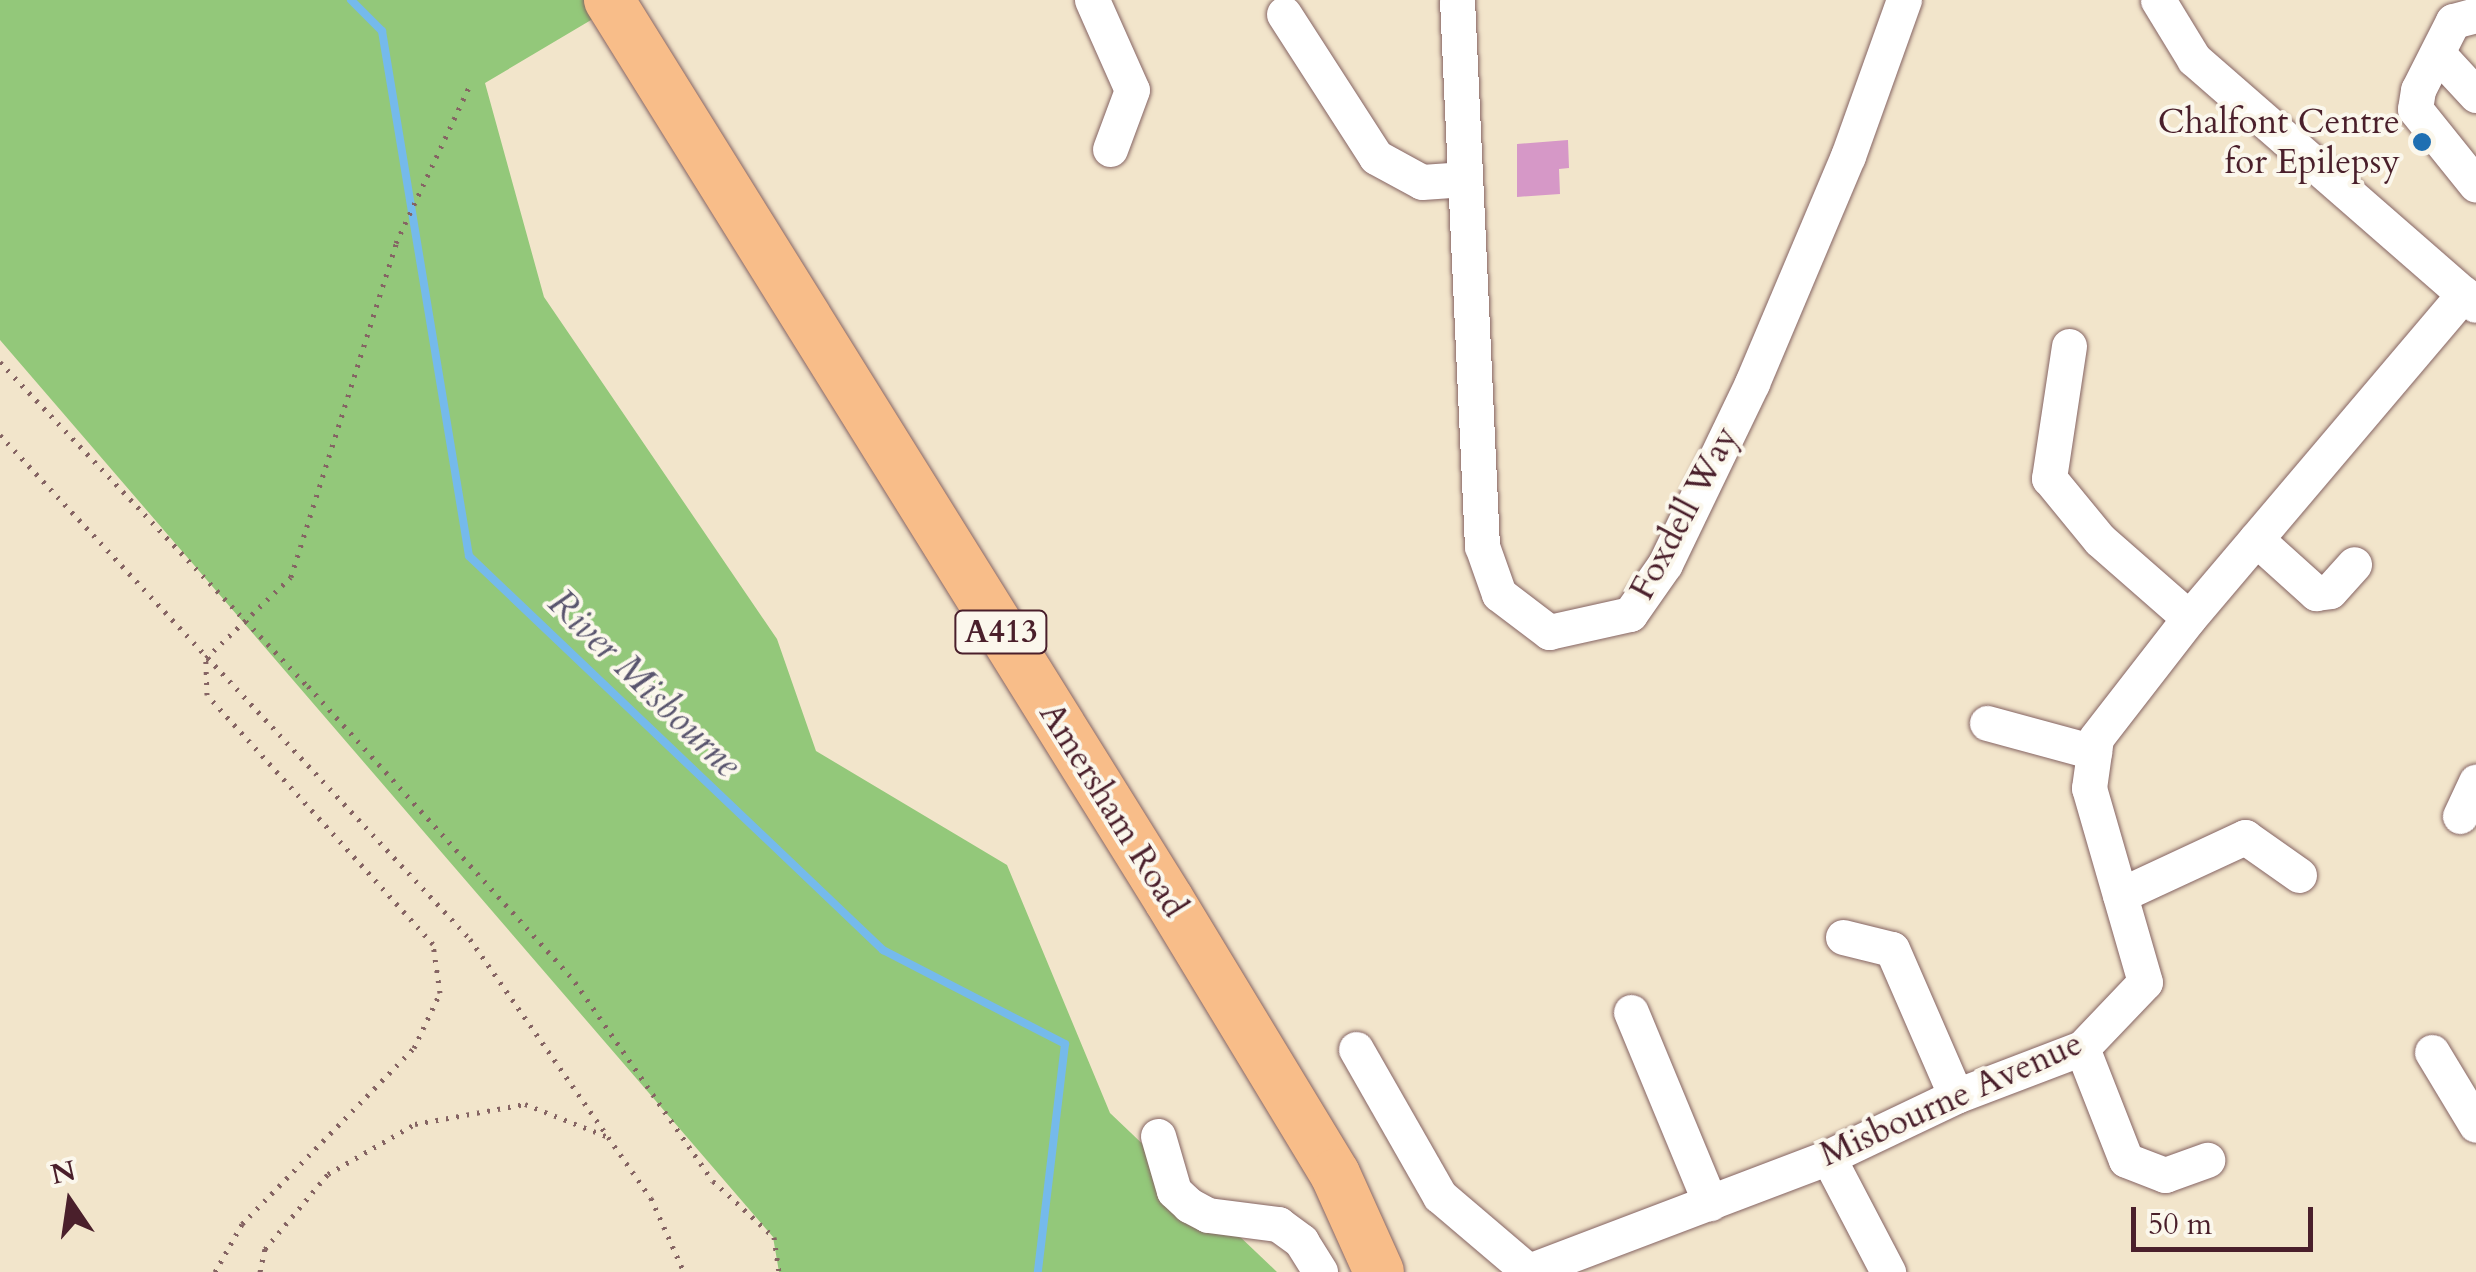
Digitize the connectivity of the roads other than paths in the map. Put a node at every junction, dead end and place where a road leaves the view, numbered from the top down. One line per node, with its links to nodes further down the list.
1 (1457, 0): 11 (street, Foxdell Way)
2 (1904, 0): 11 (street, Foxdell Way)
3 (2158, 0): 13 (street)
4 (615, 2): 36 (highway, Amersham Road / A413)
5 (1093, 2): 10 (street)
6 (1284, 14): 11 (street)
7 (2476, 15): 8 (street)
8 (2438, 54): 9 (street); 12 (street)
9 (2476, 96)
10 (1110, 149)
11 (1465, 179)
12 (2476, 185)
13 (2470, 299): 15 (street, Misbourne Avenue)
14 (2070, 346): 17 (street)
15 (2256, 538): 16 (street); 17 (street, Misbourne Avenue)
16 (2354, 564)
17 (2188, 618): 19 (street, Misbourne Avenue)
18 (1987, 722): 19 (street)
19 (2094, 752): 23 (street, Misbourne Avenue)
20 (2476, 782): 21 (street)
21 (2460, 816)
22 (2299, 875): 23 (street)
23 (2120, 895): 26 (street, Misbourne Avenue)
24 (1843, 936): 29 (street)
25 (1632, 1012): 34 (street)
26 (2082, 1048): 29 (street, Misbourne Avenue); 33 (street)
27 (1356, 1049): 37 (street)
28 (2432, 1052): 30 (street)
29 (1956, 1096): 32 (street, Misbourne Avenue)
30 (2476, 1125)
31 (1158, 1136): 35 (street)
32 (1828, 1157): 34 (street, Misbourne Avenue); 38 (street)
33 (2207, 1160)
34 (1710, 1203): 37 (street, Misbourne Avenue)
35 (1320, 1272)
36 (1379, 1272)
37 (1527, 1272)
38 (1888, 1272)

